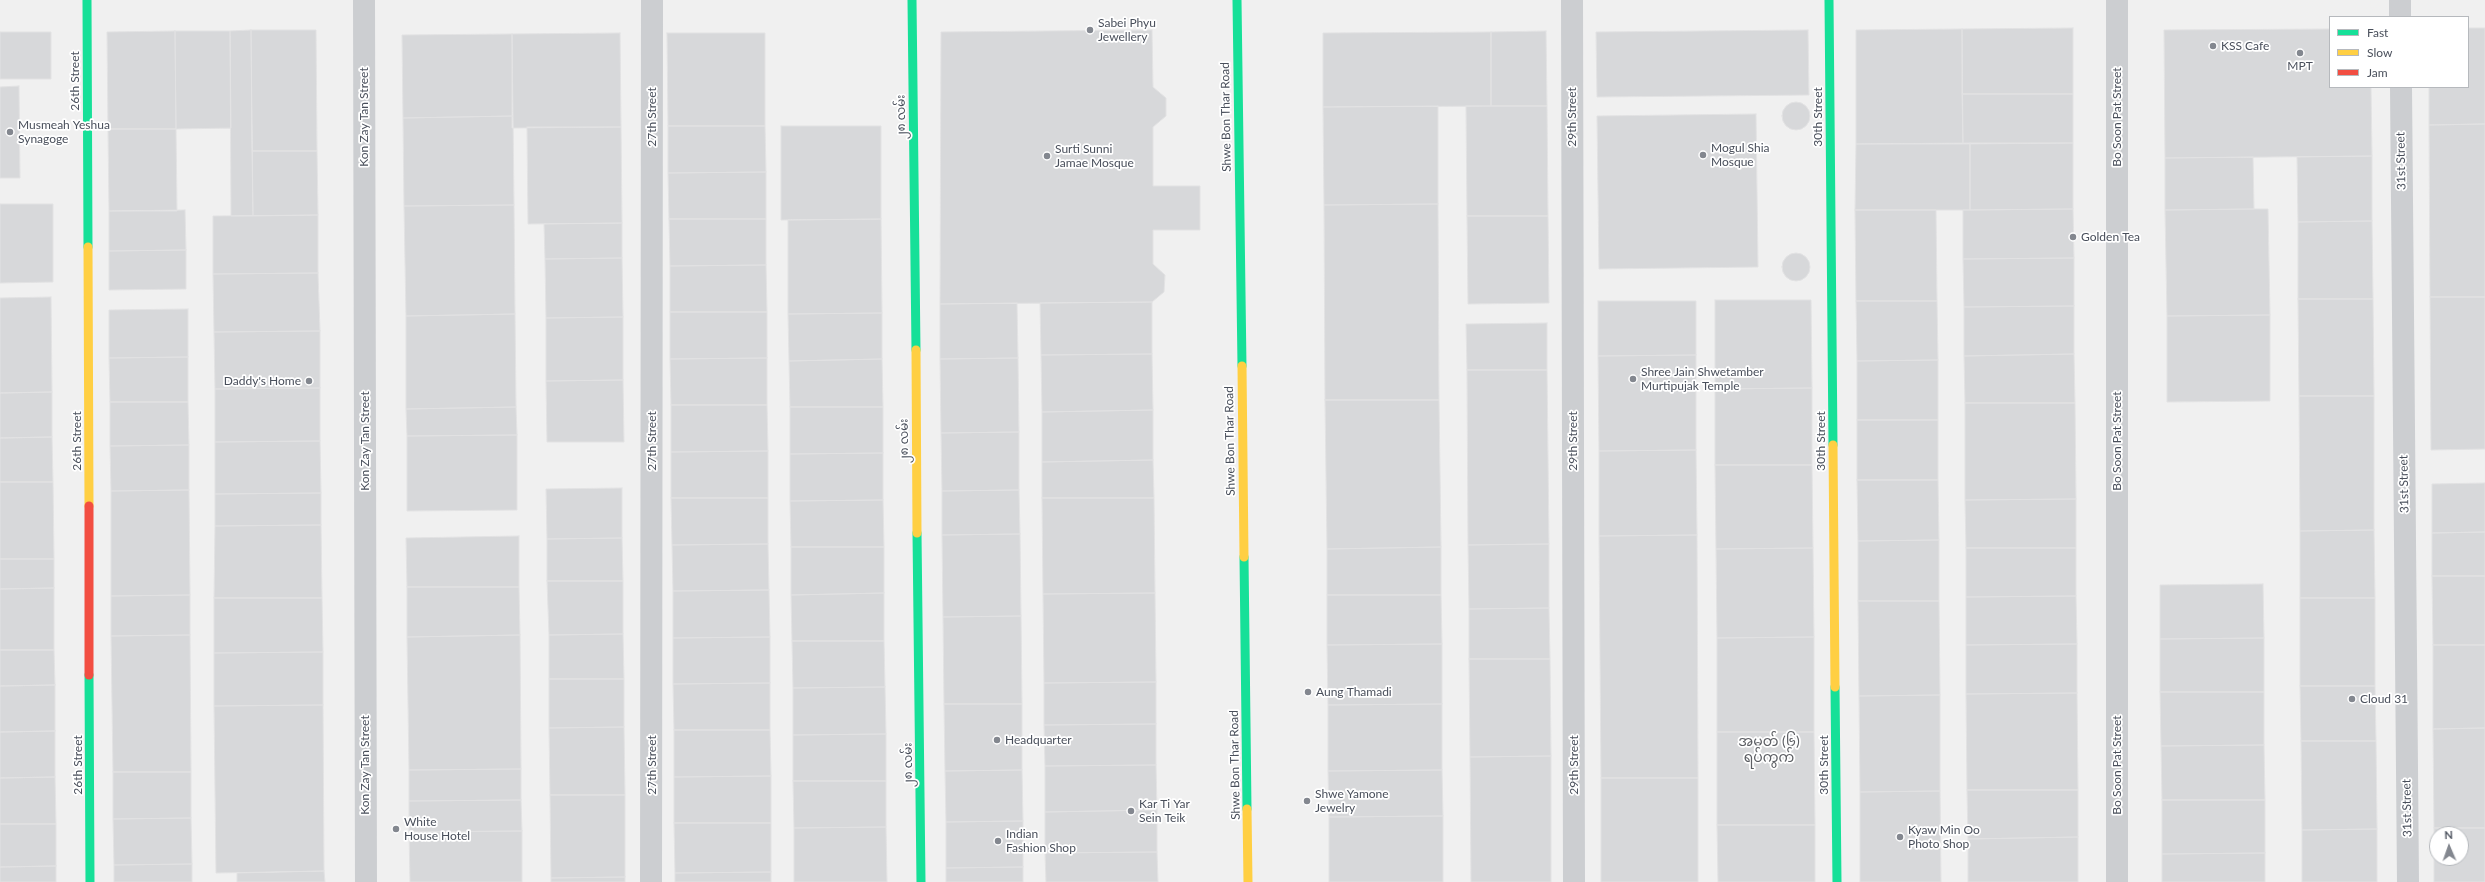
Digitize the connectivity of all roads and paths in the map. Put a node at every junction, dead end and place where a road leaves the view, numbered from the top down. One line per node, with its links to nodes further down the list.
1 (87, 0): 12 (street, 26th Street)
2 (364, 0): 13 (street, Kon Zay Tan Street)
3 (652, 0): 14 (street, 27th Street)
4 (912, 0): 15 (street, ၂၈ လမ်း)
5 (1236, 0): 16 (street, Shwe Bon Thar Road)
6 (1572, 0): 17 (street, 29th Street)
7 (1829, 0): 18 (street, 30th Street)
8 (2117, 0): 19 (street, Bo Soon Pat Street)
9 (2400, 0): 10 (street)
10 (2400, 16)
11 (2401, 88): 20 (street, 31st Street)
12 (90, 882)
13 (366, 882)
14 (651, 882)
15 (921, 882)
16 (1248, 882)
17 (1574, 882)
18 (1837, 882)
19 (2117, 882)
20 (2408, 882)

